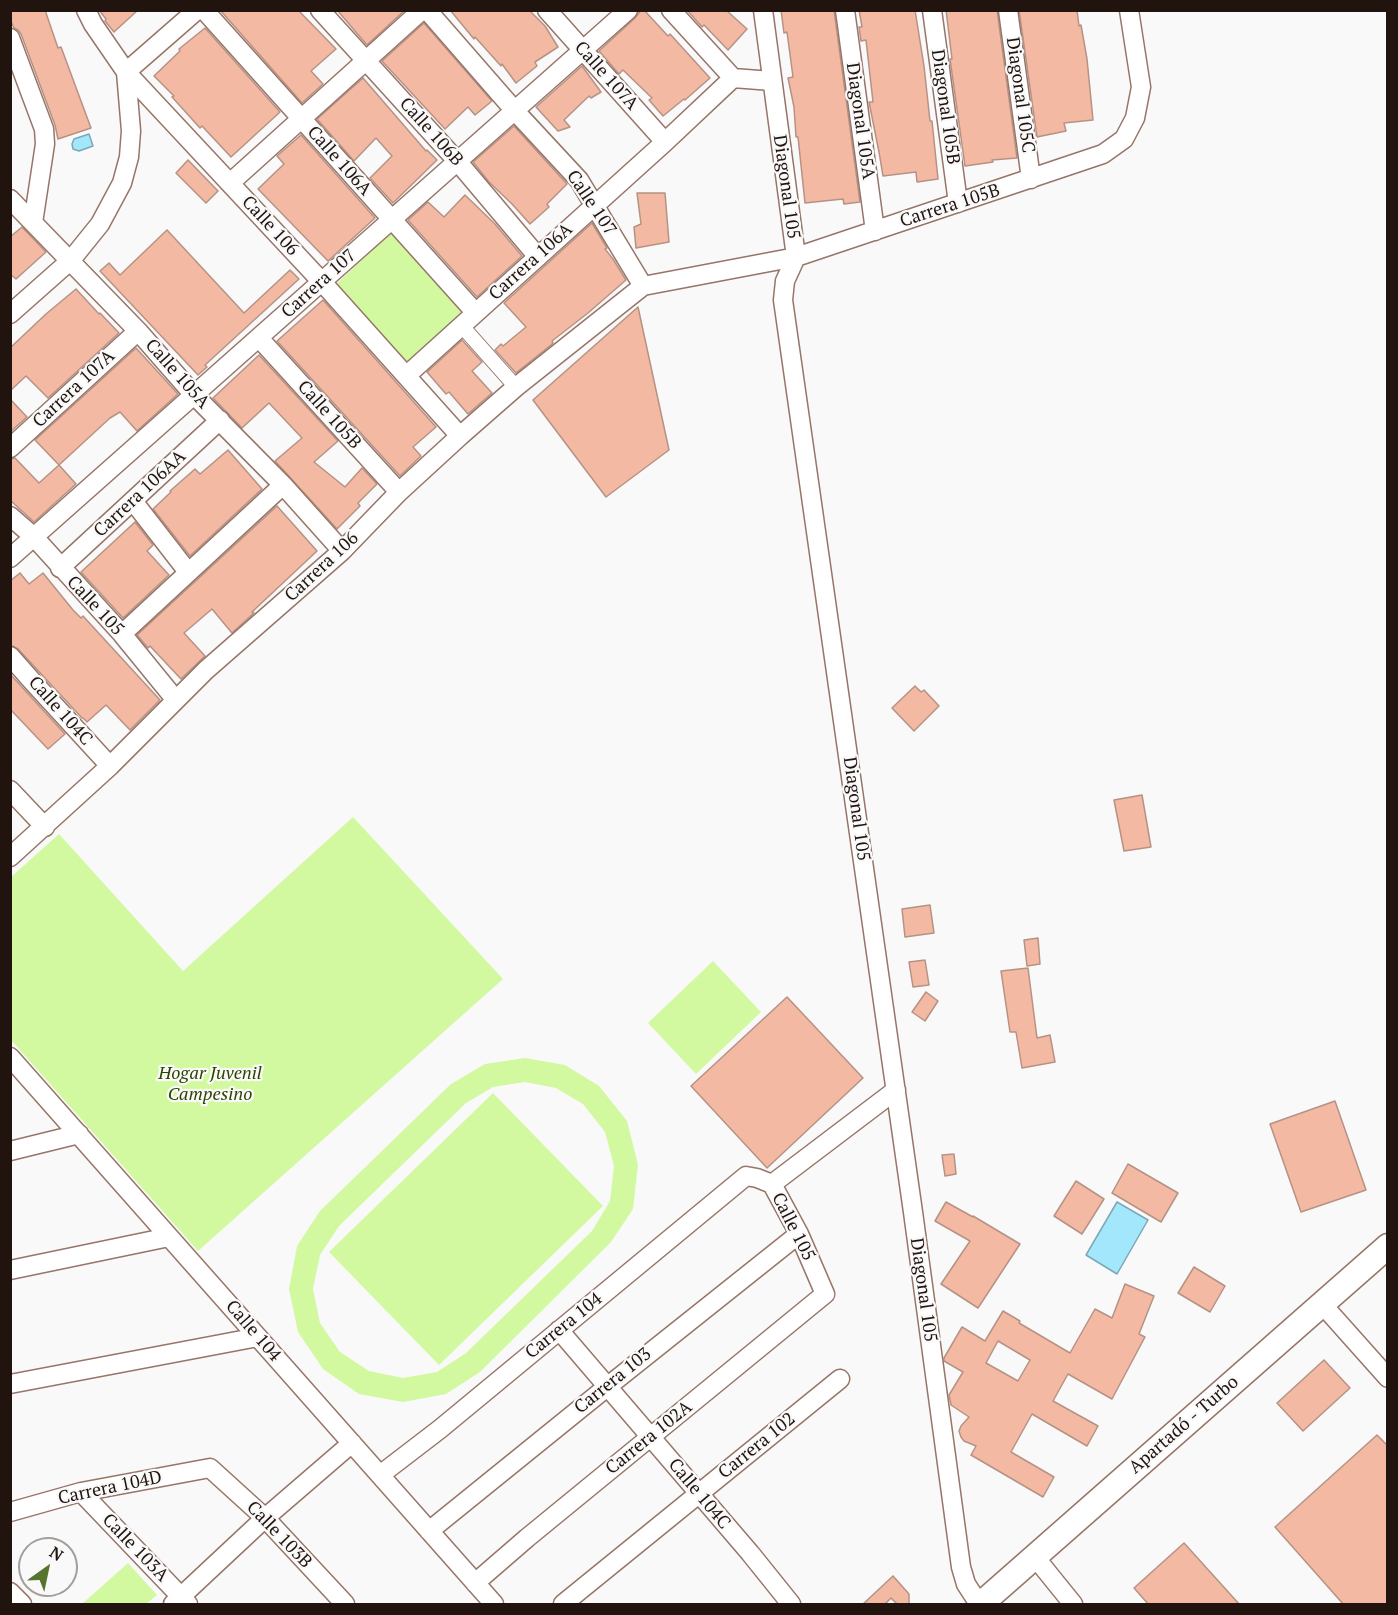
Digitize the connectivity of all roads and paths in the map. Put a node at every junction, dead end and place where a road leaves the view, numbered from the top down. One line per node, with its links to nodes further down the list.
1 (86, 10): 17 (street, Calle 106)
2 (197, 10): 17 (street)
3 (204, 10): 21 (street, Calle 106A)
4 (320, 10): 16 (street, Calle 106B)
5 (424, 10): 16 (street); 20 (street, Calle 107)
6 (547, 10): 15 (street, Calle 107A)
7 (628, 10): 15 (street, Carrera 107)
8 (671, 10): 18 (street)
9 (763, 10): 19 (street, Diagonal 105)
10 (845, 10): 31 (street, Diagonal 105A)
11 (932, 10): 27 (street, Diagonal 105B)
12 (1008, 10): 24 (street, Diagonal 105C)
13 (1129, 10): 24 (street, Carrera 105B)
14 (10, 38): 30 (street)
15 (583, 50): 20 (street, Carrera 107); 22 (street, Calle 107A)
16 (366, 61): 21 (street); 23 (street, Calle 106B)
17 (126, 72): 25 (street, Calle 106); 34 (street)
18 (733, 78): 19 (street); 22 (street, Carrera 106A)
19 (772, 81): 33 (street, Diagonal 105)
20 (515, 111): 23 (street, Carrera 107); 28 (street, Calle 107)
21 (301, 119): 25 (street); 29 (street, Calle 106A)
22 (665, 142): 28 (street, Carrera 106A)
23 (458, 162): 29 (street, Carrera 107); 32 (street, Calle 106B)
24 (1031, 179): 27 (street, Carrera 105B)
25 (230, 183): 35 (street, Calle 106)
26 (10, 200): 30 (street, Calle 105A)
27 (958, 203): 31 (street, Carrera 105B)
28 (595, 205): 32 (street, Carrera 106A); 36 (street, Calle 107)
29 (392, 220): 35 (street, Carrera 107); 37 (street, Calle 106A)
30 (33, 223): 34 (street, Calle 105A)
31 (875, 231): 33 (street, Carrera 105B)
32 (538, 256): 37 (street, Carrera 106A)
33 (796, 257): 36 (street); 65 (street, Diagonal 105)
34 (70, 260): 38 (street); 40 (street, Calle 105A)
35 (322, 282): 41 (street, Carrera 107); 42 (street, Calle 106)
36 (643, 286): 43 (street, Carrera 106)
37 (475, 312): 39 (street, Carrera 106A)
38 (10, 314)
39 (461, 325): 42 (street, Carrera 106A); 43 (street)
40 (138, 330): 44 (street, Calle 105A); 47 (street, Carrera 107A)
41 (259, 338): 44 (street, Carrera 107); 49 (street, Calle 105B)
42 (406, 375): 46 (street, Calle 106)
43 (516, 387): 46 (street, Carrera 106)
44 (194, 395): 45 (street, Calle 105A); 52 (street, Carrera 107)
45 (220, 420): 48 (street, Calle 105A); 50 (street, Carrera 106AA)
46 (460, 436): 49 (street, Carrera 106)
47 (10, 448)
48 (283, 486): 53 (street, Calle 105A); 56 (street)
49 (399, 492): 53 (street, Carrera 106)
50 (133, 501): 55 (street, Carrera 106AA); 56 (street)
51 (10, 516): 52 (street, Calle 105)
52 (34, 537): 54 (street, Carrera 107); 55 (street, Calle 105)
53 (342, 551): 59 (street, Carrera 106)
54 (10, 558)
55 (60, 568): 57 (street, Calle 105)
56 (188, 572): 57 (street)
57 (122, 634): 59 (street, Calle 105)
58 (10, 656): 60 (street, Calle 104C)
59 (175, 699): 60 (street, Carrera 106)
60 (110, 766): 62 (street, Carrera 106)
61 (10, 790): 62 (street)
62 (45, 826): 63 (street, Carrera 106)
63 (10, 857)
64 (10, 1057): 66 (street, Calle 104)
65 (896, 1090): 69 (street); 100 (street, Diagonal 105)
66 (79, 1134): 67 (street); 71 (street, Calle 104)
67 (10, 1151)
68 (746, 1176): 69 (street, Calle 105); 76 (street, Carrera 104)
69 (772, 1185): 70 (street, Calle 105)
70 (799, 1234): 74 (street, Calle 105); 81 (street, Carrera 103)
71 (169, 1236): 73 (street); 77 (street, Calle 104)
72 (1388, 1246): 75 (main road, Apartadó - Turbo)
73 (10, 1270)
74 (825, 1294): 82 (street, Carrera 102A)
75 (1322, 1304): 79 (street); 91 (main road, Apartadó - Turbo)
76 (559, 1330): 81 (street, Calle 104C); 85 (street, Carrera 104)
77 (258, 1337): 80 (street); 83 (street, Calle 104)
78 (840, 1378): 87 (street, Carrera 102)
79 (1388, 1378)
80 (10, 1384)
81 (607, 1386): 82 (street, Calle 104C); 90 (street, Carrera 103)
82 (651, 1437): 87 (street, Calle 104C); 92 (street, Carrera 102A)
83 (352, 1443): 85 (street, Calle 104); 89 (street)
84 (210, 1468): 86 (street, Carrera 104D); 89 (street, Calle 103B)
85 (380, 1475): 90 (street, Calle 104)
86 (81, 1492): 88 (street, Carrera 104D); 94 (street, Calle 103A)
87 (698, 1493): 98 (street, Carrera 102); 99 (street, Calle 104C)
88 (10, 1512)
89 (265, 1518): 94 (street); 96 (street, Calle 103B)
90 (429, 1531): 92 (street, Calle 104)
91 (1035, 1557): 100 (main road, Apartadó - Turbo); 101 (street)
92 (475, 1583): 97 (street, Calle 104)
93 (10, 1592): 95 (street)
94 (181, 1602)
95 (22, 1605)
96 (345, 1605)
97 (494, 1605)
98 (563, 1605)
99 (791, 1605)
100 (980, 1605)
101 (1073, 1605)

